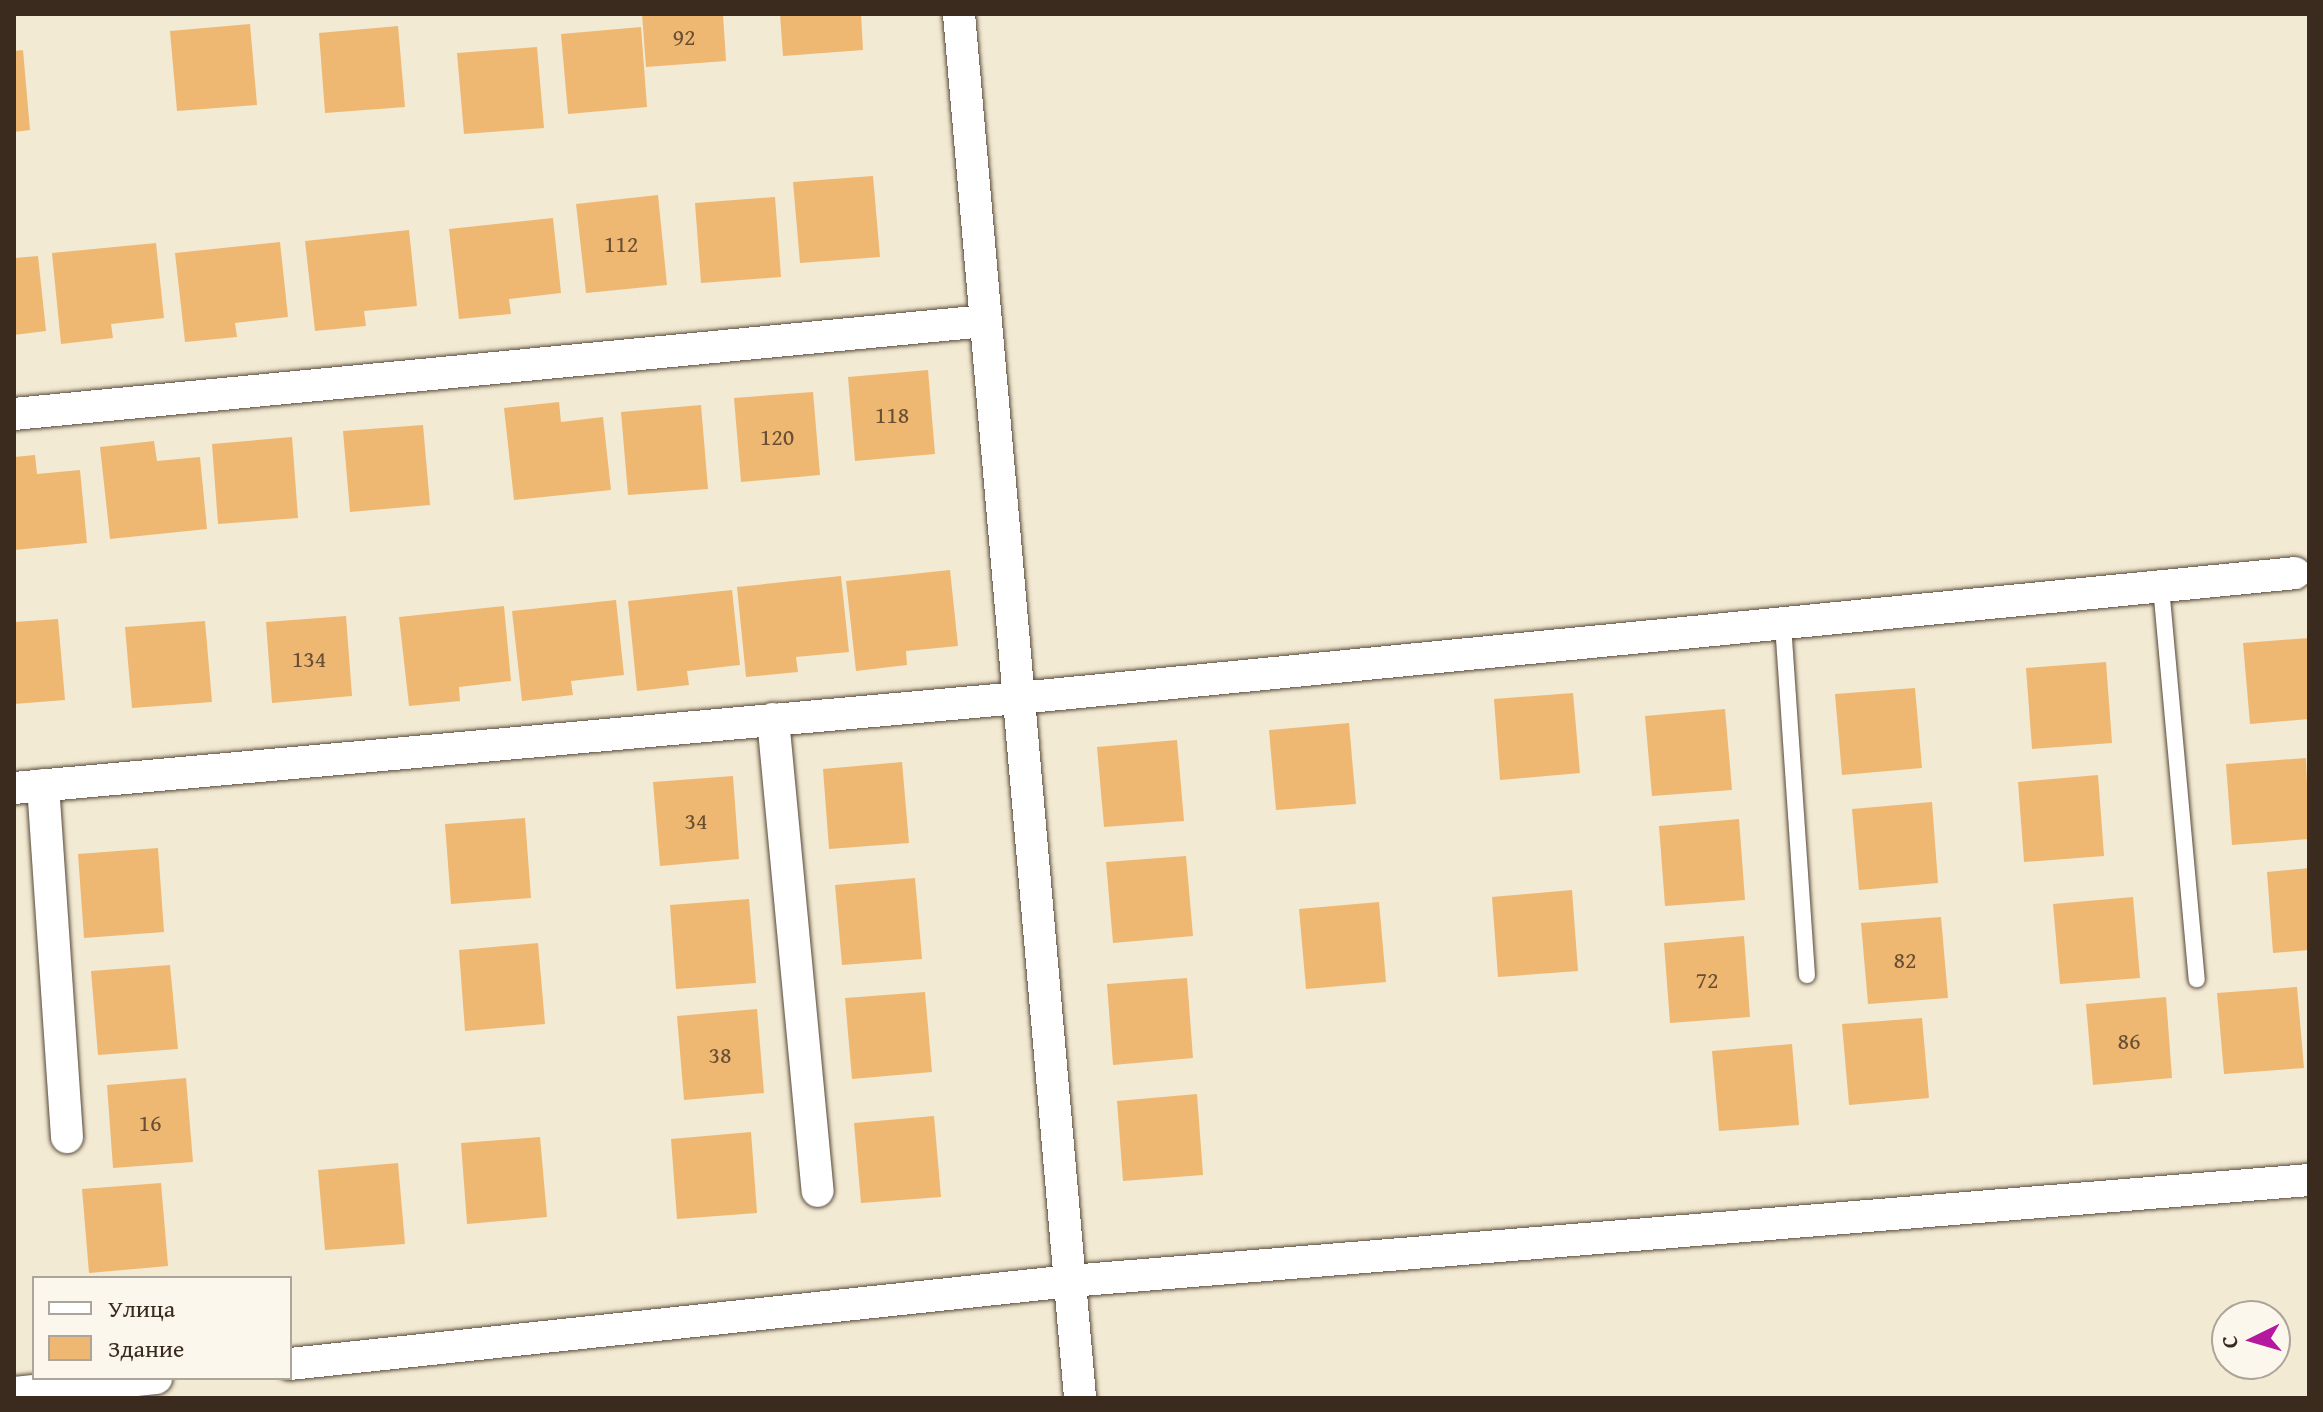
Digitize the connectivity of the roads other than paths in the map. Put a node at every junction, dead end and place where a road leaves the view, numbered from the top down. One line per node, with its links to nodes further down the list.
1 (959, 14): 2 (street)
2 (986, 321): 3 (street); 7 (street)
3 (14, 414)
4 (2295, 573): 5 (street)
5 (2161, 587): 6 (street); 11 (lane)
6 (1783, 624): 7 (street); 10 (lane)
7 (1019, 698): 8 (street); 15 (street)
8 (773, 719): 9 (street); 14 (street)
9 (29, 786): 12 (street)
10 (1807, 975)
11 (2197, 979)
12 (67, 1137)
13 (2309, 1180): 15 (street)
14 (818, 1191)
15 (1070, 1281): 16 (street); 19 (street)
16 (292, 1364)
17 (137, 1380): 18 (street)
18 (14, 1393)
19 (1080, 1398)

